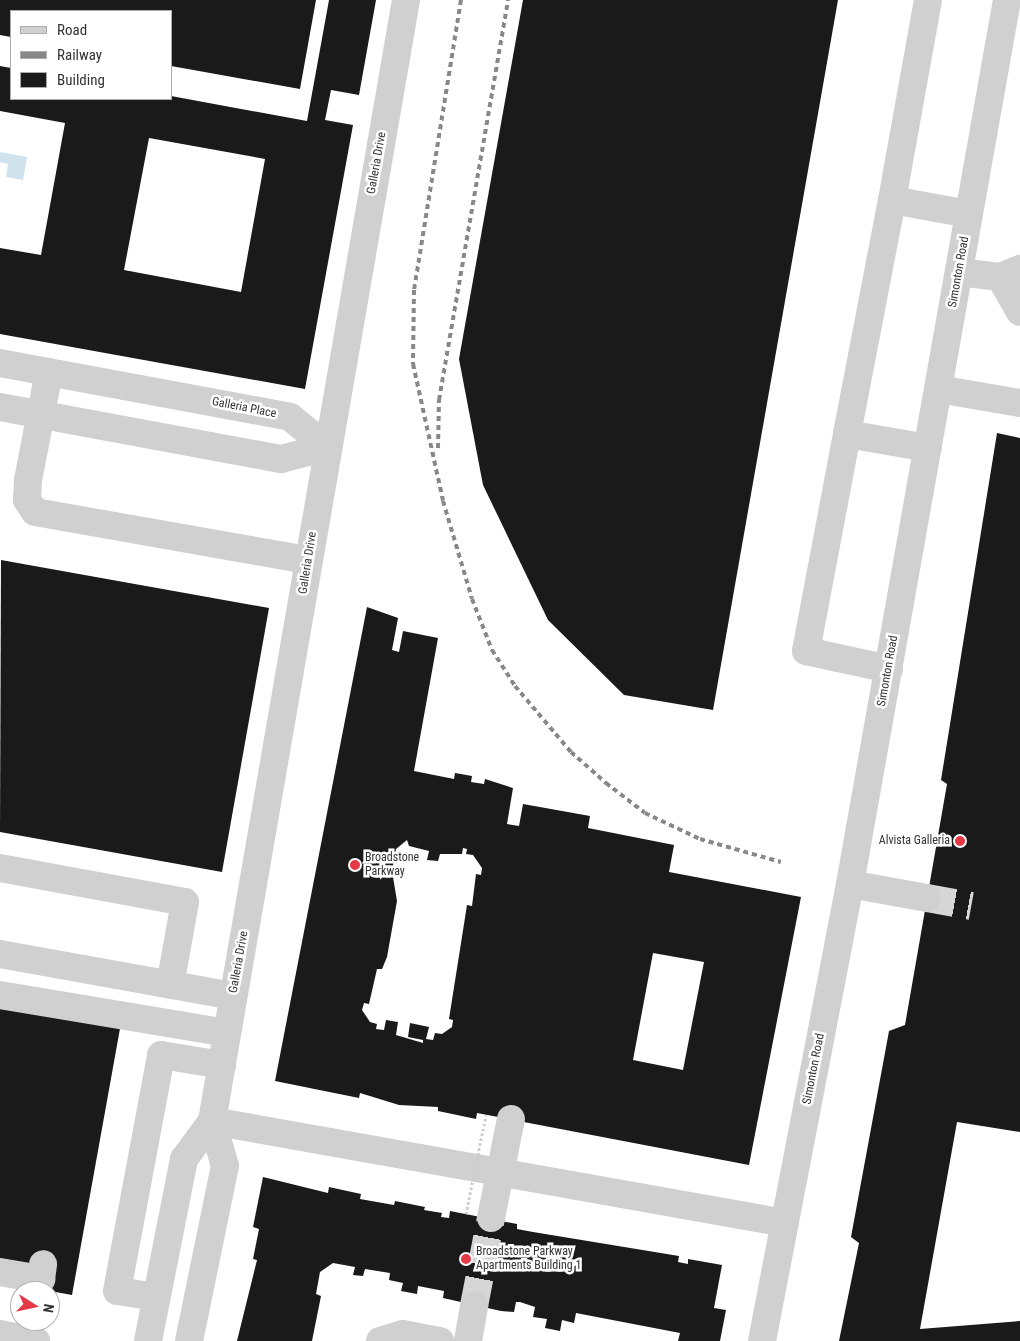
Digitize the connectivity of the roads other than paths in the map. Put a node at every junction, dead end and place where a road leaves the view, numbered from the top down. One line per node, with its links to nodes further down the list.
1 (928, 0): 4 (street)
2 (1007, 0): 5 (street, Simonton Road)
3 (406, 2): 16 (street, Galleria Drive)
4 (892, 200): 5 (street); 15 (street)
5 (969, 214): 6 (street, Simonton Road)
6 (959, 272): 7 (street); 11 (street, Simonton Road)
7 (1010, 273): 8 (street)
8 (1020, 312)
9 (0, 363): 10 (street, Galleria Place)
10 (49, 372): 14 (street); 16 (street, Galleria Place)
11 (938, 388): 12 (street); 17 (street, Simonton Road)
12 (1020, 403)
13 (0, 407): 14 (street)
14 (40, 414): 16 (street); 18 (street)
15 (847, 434): 17 (street); 19 (street)
16 (327, 447): 18 (street, Galleria Drive)
17 (928, 448): 19 (street, Simonton Road)
18 (308, 560): 26 (street, Galleria Drive)
19 (888, 670): 21 (street, Simonton Road)
20 (0, 868): 24 (street)
21 (850, 884): 22 (street); 33 (street, Simonton Road)
22 (927, 898)
23 (0, 954): 24 (street)
24 (170, 984): 26 (street)
25 (0, 995): 27 (street)
26 (233, 996): 27 (street, Galleria Drive)
27 (227, 1033): 28 (street, Galleria Drive)
28 (222, 1065): 30 (street, Galleria Drive); 36 (street)
29 (498, 1117): 31 (street)
30 (212, 1121): 31 (street); 36 (street, Galleria Drive); 41 (street, Galleria Drive)
31 (500, 1172): 32 (street); 33 (street)
32 (479, 1216)
33 (785, 1223): 45 (street, Simonton Road)
34 (43, 1264): 35 (street)
35 (0, 1272)
36 (156, 1297): 40 (street, Galleria Drive)
37 (474, 1306): 44 (street)
38 (0, 1334): 39 (street)
39 (36, 1341)
40 (148, 1341)
41 (189, 1341)
42 (380, 1341): 43 (street)
43 (440, 1341)
44 (468, 1341)
45 (762, 1341)

